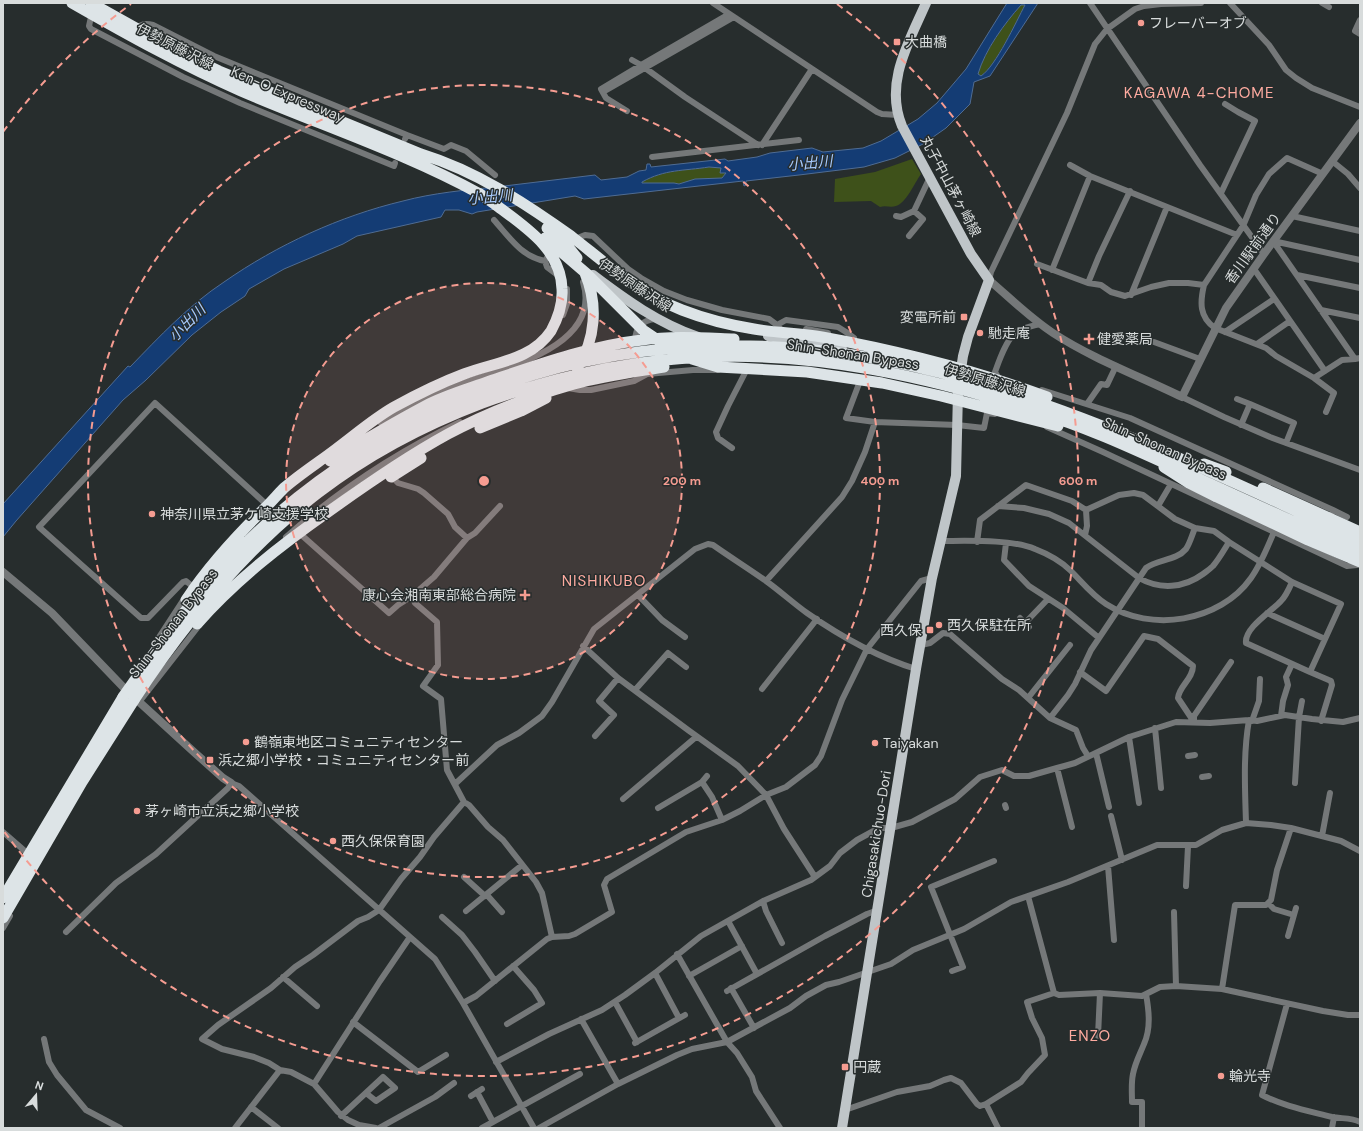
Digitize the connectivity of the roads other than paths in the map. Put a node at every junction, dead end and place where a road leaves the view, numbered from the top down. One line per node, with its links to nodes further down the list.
1 (67, 3): 14 (main road, 伊勢原藤沢線)
2 (72, 3): 43 (highway, Ken-O Expressway, bridge)
3 (85, 3): 17 (main road, 伊勢原藤沢線)
4 (91, 3): 29 (highway, Ken-O Expressway, bridge)
5 (713, 3): 13 (street)
6 (926, 3): 25 (main road, 丸子中山茅ヶ崎線)
7 (1090, 3): 16 (street)
8 (1201, 3): 11 (street)
9 (1230, 3): 23 (street)
10 (1322, 3): 12 (street)
11 (1142, 4): 16 (street)
12 (1329, 7)
13 (732, 16): 20 (street); 21 (street)
14 (91, 17): 32 (street); 43 (main road, 伊勢原藤沢線)
15 (1360, 20): 18 (street)
16 (1107, 29): 40 (street); 63 (street)
17 (135, 32): 35 (street); 61 (main road, 伊勢原藤沢線)
18 (1360, 34)
19 (632, 60): 20 (street)
20 (643, 67): 24 (street); 28 (street)
21 (812, 69): 25 (street); 28 (street)
22 (1225, 104): 40 (street)
23 (1360, 107)
24 (627, 111)
25 (899, 116): 37 (main road, 丸子中山茅ヶ崎線)
26 (1360, 123): 31 (street, 香川駅前通り)
27 (799, 140): 28 (street)
28 (760, 145): 30 (street)
29 (422, 154): 117 (highway, bridge); 129 (highway, bridge)
30 (652, 157)
31 (1332, 161): 34 (street, 香川駅前通り); 38 (street)
32 (395, 163)
33 (1070, 165): 36 (street)
34 (1323, 174): 45 (street, 香川駅前通り); 47 (street)
35 (495, 175)
36 (1090, 176): 39 (street); 59 (street)
37 (930, 177): 42 (street); 63 (main road, 丸子中山茅ヶ崎線)
38 (1360, 188)
39 (1130, 191): 41 (street); 64 (street)
40 (1221, 193): 47 (street)
41 (1168, 207): 50 (street); 67 (street)
42 (914, 211): 44 (street); 48 (street)
43 (497, 212): 55 (main road, 伊勢原藤沢線); 87 (street); 115 (highway, bridge); 121 (highway, bridge)
44 (896, 216)
45 (1292, 216): 49 (street); 53 (street, 香川駅前通り)
46 (908, 226): 48 (street)
47 (1243, 226): 50 (street); 54 (street)
48 (914, 230): 51 (street)
49 (1360, 231)
50 (1237, 235): 65 (street)
51 (909, 236)
52 (580, 237): 62 (street)
53 (1273, 241): 54 (street, 香川駅前通り); 56 (street); 60 (street)
54 (1264, 254): 58 (street, 香川駅前通り)
55 (570, 258): 71 (main road, 伊勢原藤沢線); 87 (street)
56 (1360, 260)
57 (1037, 264): 59 (street)
58 (1254, 268): 68 (street); 75 (street, 香川駅前通り)
59 (1052, 270): 64 (street)
60 (1297, 275): 66 (street); 69 (street)
61 (616, 276): 62 (street); 79 (main road, 伊勢原藤沢線)
62 (641, 278): 74 (street)
63 (989, 280): 73 (street); 99 (main road)
64 (1088, 283): 67 (street)
65 (1204, 285): 67 (street); 75 (street)
66 (1360, 288)
67 (1132, 295)
68 (1274, 299): 72 (street); 77 (street)
69 (1321, 310): 70 (street); 89 (street)
70 (1360, 318)
71 (657, 319): 86 (main road, 伊勢原藤沢線); 100 (street)
72 (1290, 321): 81 (street); 94 (street)
73 (1040, 324): 91 (street); 96 (street)
74 (777, 325): 78 (street); 79 (street)
75 (1215, 328): 77 (street); 88 (street, 香川駅前通り)
76 (806, 330): 78 (street)
77 (1225, 332): 81 (street)
78 (854, 338): 83 (street)
79 (783, 340): 82 (highway); 121 (highway, bridge)
80 (1154, 342): 88 (street)
81 (1257, 344): 97 (street)
82 (866, 354): 90 (main road, 伊勢原藤沢線)
83 (919, 354): 85 (street); 90 (street)
84 (644, 357): 115 (highway, Shin-Shonan Bypass, bridge); 117 (highway, Shin-Shonan Bypass, bridge); 175 (highway, Shin-Shonan Bypass, bridge)
85 (929, 357)
86 (798, 358): 92 (main road, 伊勢原藤沢線); 129 (highway, bridge)
87 (528, 359): 95 (street)
88 (1200, 359): 102 (street, 香川駅前通り)
89 (1357, 359): 94 (street)
90 (915, 366): 99 (main road, 伊勢原藤沢線)
91 (1116, 366): 102 (street); 105 (street)
92 (884, 369): 98 (street); 99 (main road, 伊勢原藤沢線)
93 (746, 371): 98 (street); 100 (street); 116 (street)
94 (1324, 371): 97 (street)
95 (492, 373): 104 (street); 113 (street)
96 (998, 376): 101 (street); 105 (street)
97 (1314, 378): 107 (street)
98 (860, 380): 109 (street)
99 (959, 383): 101 (main road, 伊勢原藤沢線); 108 (main road, 伊勢原藤沢線); 110 (main road, Chigasakichuo-Dori)
100 (558, 385): 104 (street)
101 (994, 390): 115 (main road, 伊勢原藤沢線)
102 (1182, 397): 111 (street)
103 (1237, 399): 106 (street)
104 (503, 404): 118 (street)
105 (1087, 404): 126 (street)
106 (1250, 404): 111 (street); 114 (street)
107 (1326, 412)
108 (1049, 413): 112 (street); 115 (main road, 伊勢原藤沢線)
109 (875, 422): 110 (street); 148 (street)
110 (957, 425): 112 (street); 137 (main road, Chigasakichuo-Dori)
111 (1241, 425): 114 (street)
112 (1045, 427): 120 (street)
113 (359, 433): 118 (street); 121 (street)
114 (1286, 443): 119 (street)
115 (1131, 444): 128 (main road, 伊勢原藤沢線); 133 (highway, bridge); 142 (highway, Shin-Shonan Bypass, bridge); 144 (highway, bridge)
116 (732, 448)
117 (1188, 462): 136 (highway, Shin-Shonan Bypass, bridge)
118 (380, 466): 131 (street); 135 (street)
119 (1360, 470)
120 (1171, 484): 124 (street); 132 (street)
121 (269, 503): 150 (street); 150 (street); 175 (highway, bridge)
122 (500, 506): 135 (street)
123 (998, 506): 125 (street); 134 (street); 138 (street)
124 (1158, 506): 125 (street); 130 (street)
125 (1086, 510): 134 (street)
126 (1333, 510): 127 (street); 141 (street)
127 (1347, 517)
128 (1314, 525)
129 (307, 527): 175 (highway, bridge)
130 (1195, 528): 139 (street); 147 (street)
131 (295, 529): 152 (street); 175 (street)
132 (1274, 532): 141 (street); 143 (street)
133 (1360, 532)
134 (1085, 535): 147 (street)
135 (468, 538): 152 (street)
136 (1360, 540)
137 (941, 541): 138 (street); 146 (main road, Chigasakichuo-Dori)
138 (978, 542): 140 (street)
139 (1229, 542): 143 (street); 147 (street)
140 (1006, 543): 153 (street); 154 (street)
141 (1316, 552): 144 (street)
142 (1360, 552)
143 (1260, 563): 149 (street); 154 (street)
144 (1359, 563)
145 (3, 572): 175 (street)
146 (932, 578): 161 (main road, Chigasakichuo-Dori); 164 (street)
147 (1139, 578): 154 (street)
148 (766, 581): 151 (street); 157 (street)
149 (1292, 582): 155 (street); 160 (street)
150 (192, 586): 175 (street)
151 (638, 595): 158 (street); 163 (street)
152 (412, 596): 200 (street)
153 (1048, 599): 156 (street); 159 (street)
154 (1118, 610): 159 (street)
155 (1267, 613): 160 (street); 166 (street)
156 (1020, 618)
157 (817, 619): 164 (street); 173 (street)
158 (685, 637)
159 (1099, 638): 169 (street)
160 (1325, 639): 170 (street)
161 (921, 645): 168 (main road, Chigasakichuo-Dori); 176 (street)
162 (1070, 645): 176 (street)
163 (583, 646): 171 (street); 200 (street)
164 (867, 649): 168 (street); 203 (street)
165 (1231, 662): 184 (street)
166 (1292, 664): 170 (street); 178 (street)
167 (686, 667): 174 (street)
168 (916, 669): 213 (main road, Chigasakichuo-Dori)
169 (1080, 672): 180 (street); 184 (street)
170 (1310, 672): 183 (street)
171 (618, 678): 174 (street); 186 (street)
172 (1260, 679): 182 (street)
173 (762, 689)
174 (634, 690): 187 (street)
175 (130, 697): 198 (street); 219 (street); 230 (highway, Shin-Shonan Bypass); 239 (highway, Shin-Shonan Bypass); 241 (street)
176 (1028, 698): 180 (street)
177 (1302, 701): 179 (street)
178 (1281, 716): 179 (street); 182 (street)
179 (1299, 717): 183 (street); 199 (street)
180 (1050, 718): 191 (street)
181 (1360, 718): 183 (street)
182 (1250, 720): 184 (street); 211 (street)
183 (1321, 720)
184 (1194, 722): 185 (street)
185 (1155, 728): 188 (street); 201 (street)
186 (595, 736)
187 (696, 736): 203 (street); 204 (street)
188 (1129, 737): 189 (street); 206 (street)
189 (1096, 753): 191 (street); 207 (street)
190 (1195, 755): 192 (street)
191 (1088, 756): 193 (street)
192 (1188, 756)
193 (1057, 768): 212 (street); 213 (street)
194 (708, 776): 197 (street)
195 (1209, 776): 196 (street)
196 (1202, 777)
197 (702, 782): 208 (street); 210 (street)
198 (231, 783): 233 (street); 242 (street)
199 (1295, 783)
200 (455, 784): 205 (street)
201 (1161, 788)
202 (1330, 793): 216 (street)
203 (766, 795): 210 (street); 225 (street)
204 (623, 799)
205 (464, 802): 222 (street); 233 (street)
206 (1139, 803)
207 (1109, 807)
208 (658, 808)
209 (1111, 816): 220 (street)
210 (722, 820): 246 (street)
211 (1246, 823): 214 (street); 217 (street)
212 (1072, 827)
213 (891, 828): 225 (street); 234 (main road, Chigasakichuo-Dori)
214 (1291, 828): 216 (street); 232 (street)
215 (3, 832): 219 (street)
216 (1322, 836): 218 (street)
217 (1188, 846): 220 (street); 226 (street)
218 (1360, 850)
219 (26, 852): 227 (street)
220 (1122, 860): 223 (street)
221 (994, 861): 243 (street)
222 (522, 865): 228 (street); 246 (street)
223 (1108, 866): 229 (street); 247 (street)
224 (464, 877): 228 (street)
225 (815, 878): 231 (street)
226 (1186, 886)
227 (3, 893)
228 (486, 896): 235 (street); 236 (street)
229 (1028, 896): 243 (street); 261 (street)
230 (3, 898)
231 (764, 901): 240 (street); 248 (street)
232 (1268, 904): 244 (street); 260 (street)
233 (379, 910): 245 (street); 257 (street)
234 (878, 910): 253 (main road, Chigasakichuo-Dori); 255 (street)
235 (466, 911)
236 (502, 912)
237 (1174, 912): 259 (street)
238 (442, 917): 258 (street)
239 (3, 918)
240 (728, 920): 249 (street); 250 (street)
241 (3, 928)
242 (66, 932)
243 (951, 934): 252 (street); 253 (street)
244 (1288, 936)
245 (410, 937): 265 (street); 270 (street)
246 (552, 937): 251 (street)
247 (1114, 940)
248 (782, 943)
249 (742, 946): 255 (street); 256 (street)
250 (677, 954): 254 (street); 256 (street)
251 (513, 966): 258 (street); 271 (street)
252 (952, 971)
253 (868, 972): 272 (street); 288 (main road, Chigasakichuo-Dori)
254 (655, 973): 264 (street); 264 (street)
255 (757, 974): 272 (street)
256 (689, 976): 275 (street)
257 (283, 977): 267 (street); 278 (street)
258 (495, 981): 265 (street)
259 (1176, 986): 260 (street); 263 (street)
260 (1222, 989): 266 (street)
261 (1054, 993): 262 (street); 285 (street)
262 (1100, 993): 263 (street); 273 (street)
263 (1146, 994): 304 (street)
264 (614, 1002): 269 (street)
265 (463, 1003): 277 (street)
266 (1287, 1004): 268 (street); 291 (street)
267 (318, 1006)
268 (1360, 1015)
269 (582, 1019): 277 (street); 282 (street)
270 (353, 1022): 276 (street); 281 (street)
271 (507, 1024)
272 (754, 1028): 275 (street)
273 (1098, 1036)
274 (44, 1039): 294 (street)
275 (727, 1042): 282 (street); 301 (street)
276 (446, 1055)
277 (496, 1062): 286 (street)
278 (280, 1070): 281 (street); 287 (street)
279 (580, 1074): 286 (street)
280 (454, 1083): 297 (street)
281 (314, 1084): 290 (street)
282 (618, 1084): 300 (street)
283 (477, 1092): 293 (street)
284 (366, 1093): 284 (street); 290 (street)
285 (986, 1104): 288 (street); 303 (street)
286 (521, 1106): 293 (street); 299 (street)
287 (251, 1107): 295 (street); 296 (street)
288 (845, 1110): 302 (main road, Chigasakichuo-Dori)
289 (1360, 1114): 292 (street)
290 (342, 1116): 297 (street)
291 (1334, 1117): 292 (street); 305 (street)
292 (1359, 1121)
293 (493, 1122): 298 (street)
294 (120, 1128)
295 (235, 1128)
296 (278, 1128)
297 (379, 1128)
298 (482, 1128)
299 (534, 1128)
300 (539, 1128)
301 (780, 1128)
302 (842, 1128)
303 (998, 1128)
304 (1142, 1128)
305 (1332, 1128)

